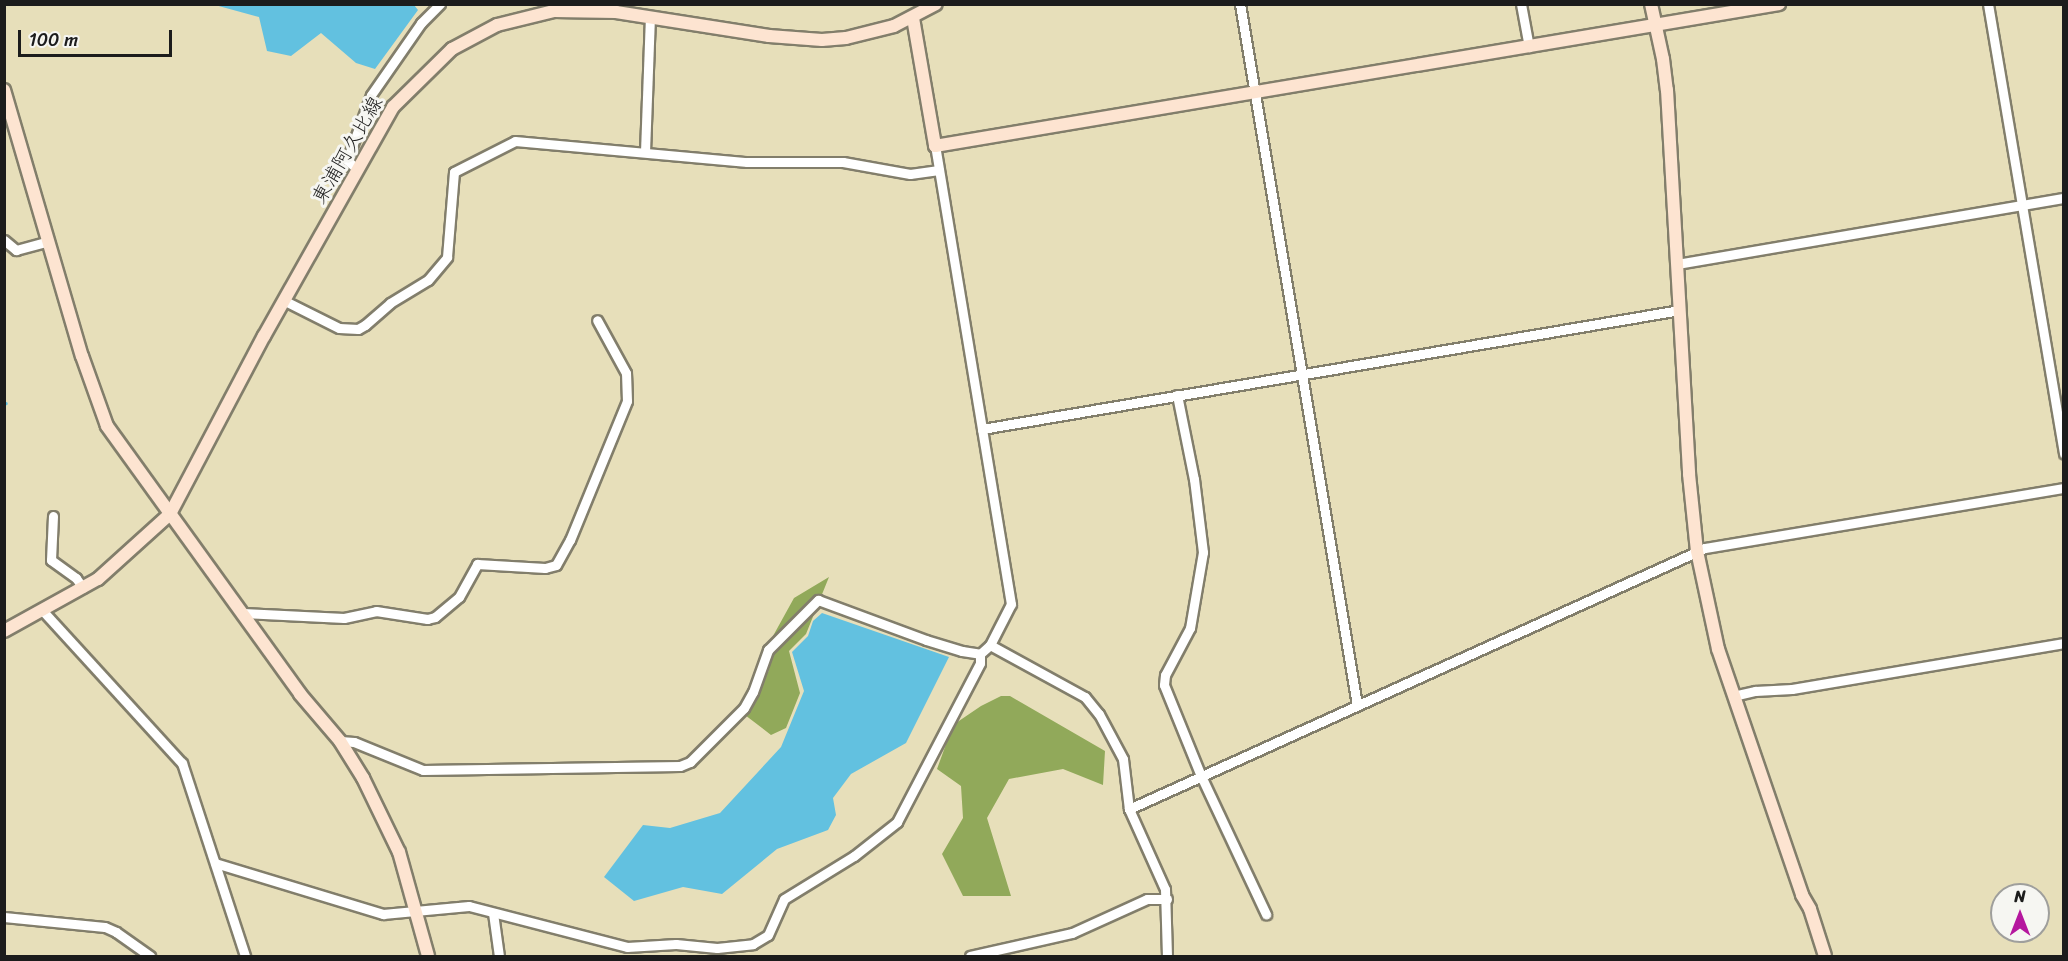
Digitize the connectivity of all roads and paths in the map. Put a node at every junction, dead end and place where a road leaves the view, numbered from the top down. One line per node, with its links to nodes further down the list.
1 (440, 4): 17 (street)
2 (936, 4): 10 (street, 東浦阿久比線)
3 (1240, 4): 14 (street)
4 (1521, 4): 12 (street)
5 (1651, 4): 11 (street)
6 (1779, 4): 11 (street)
7 (1988, 4): 20 (street)
8 (552, 8): 9 (street, 東浦阿久比線); 17 (street, 東浦阿久比線)
9 (650, 18): 10 (street, 東浦阿久比線); 16 (street)
10 (913, 18): 15 (street)
11 (1656, 26): 12 (street); 23 (street)
12 (1529, 47): 14 (street)
13 (4, 90): 22 (street)
14 (1254, 94): 15 (street); 27 (street)
15 (935, 146): 18 (street)
16 (645, 152): 18 (street); 24 (street)
17 (357, 169): 24 (street, 東浦阿久比線)
18 (939, 170): 29 (street)
19 (2064, 198): 20 (street)
20 (2021, 205): 23 (street); 30 (street)
21 (4, 240): 22 (street)
22 (49, 241): 32 (street)
23 (1677, 264): 25 (street)
24 (285, 301): 32 (street, 東浦阿久比線)
25 (1680, 310): 27 (street); 34 (street)
26 (597, 320): 37 (street)
27 (1301, 374): 28 (street); 43 (street)
28 (1177, 395): 29 (street); 45 (street)
29 (982, 429): 40 (street)
30 (2064, 454)
31 (2064, 488): 34 (street)
32 (170, 514): 35 (street, 東浦阿久比線); 37 (street)
33 (53, 516): 35 (street)
34 (1697, 551): 42 (street); 43 (street)
35 (83, 588): 36 (street, 東浦阿久比線)
36 (43, 611): 38 (street, 東浦阿久比線); 47 (street)
37 (243, 613): 44 (street)
38 (4, 631)
39 (2064, 643): 42 (street)
40 (990, 645): 41 (street); 46 (street)
41 (980, 654): 44 (street); 50 (street)
42 (1733, 696): 59 (street)
43 (1357, 705): 45 (street)
44 (340, 741): 49 (street)
45 (1202, 776): 46 (street); 51 (street)
46 (1129, 809): 48 (street)
47 (215, 863): 49 (street); 54 (street)
48 (1167, 899): 57 (street); 58 (street)
49 (417, 910): 50 (street); 55 (street)
50 (493, 913): 56 (street)
51 (1266, 914)
52 (4, 917): 53 (street)
53 (150, 957)
54 (245, 957)
55 (428, 957)
56 (499, 957)
57 (970, 957)
58 (1167, 957)
59 (1825, 957)

